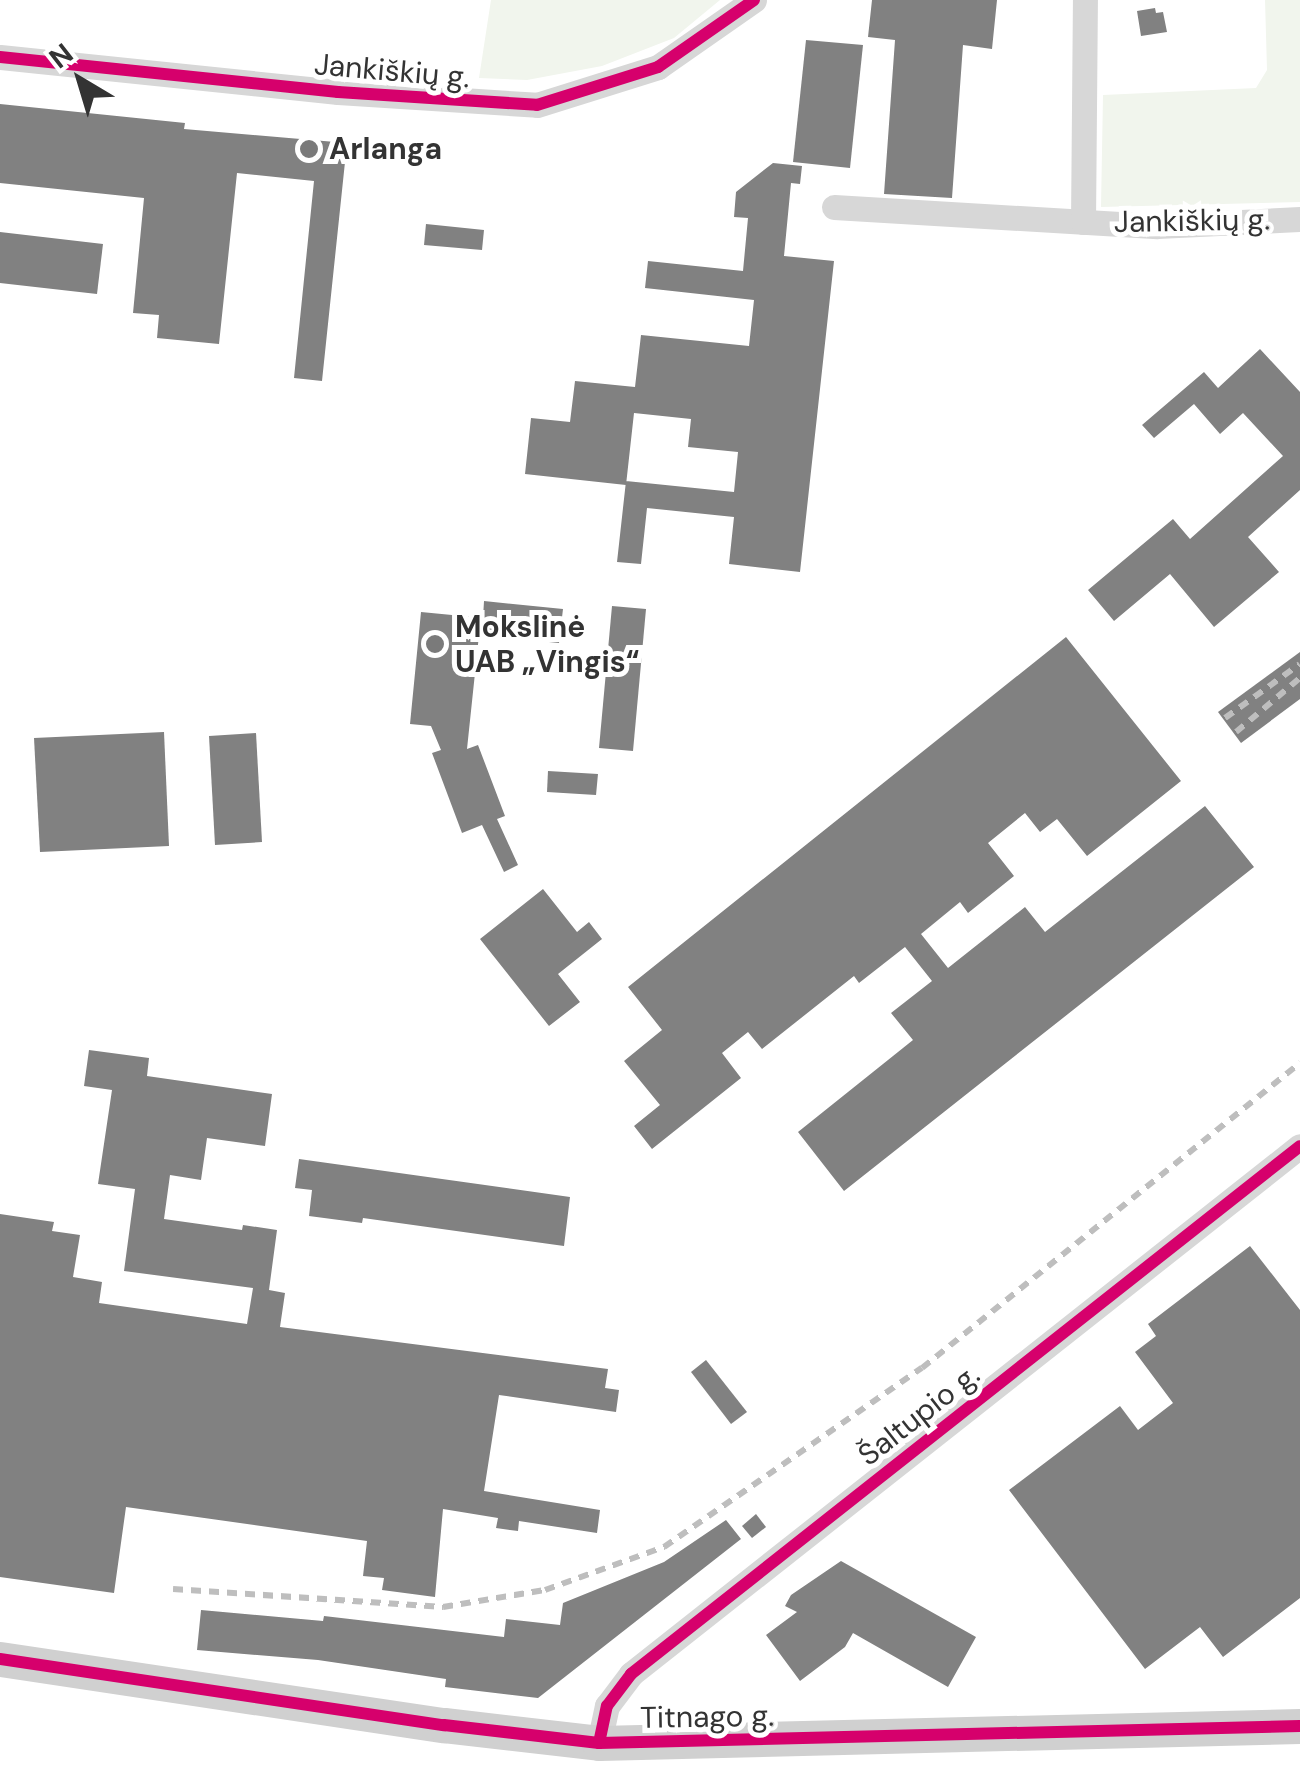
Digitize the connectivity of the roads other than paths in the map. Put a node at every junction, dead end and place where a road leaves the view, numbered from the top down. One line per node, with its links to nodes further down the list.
1 (754, 0): 3 (street, Jankiškių g.)
2 (1086, 0): 6 (street, Jankiškių g.)
3 (0, 57)
4 (834, 207): 6 (street, Jankiškių g.)
5 (1300, 219): 6 (street, Jankiškių g.)
6 (1083, 222)
7 (1300, 1146): 10 (street, Šaltupio g.)
8 (0, 1658): 10 (street, Titnago g.)
9 (1300, 1726): 10 (street, Titnago g.)
10 (600, 1744)

